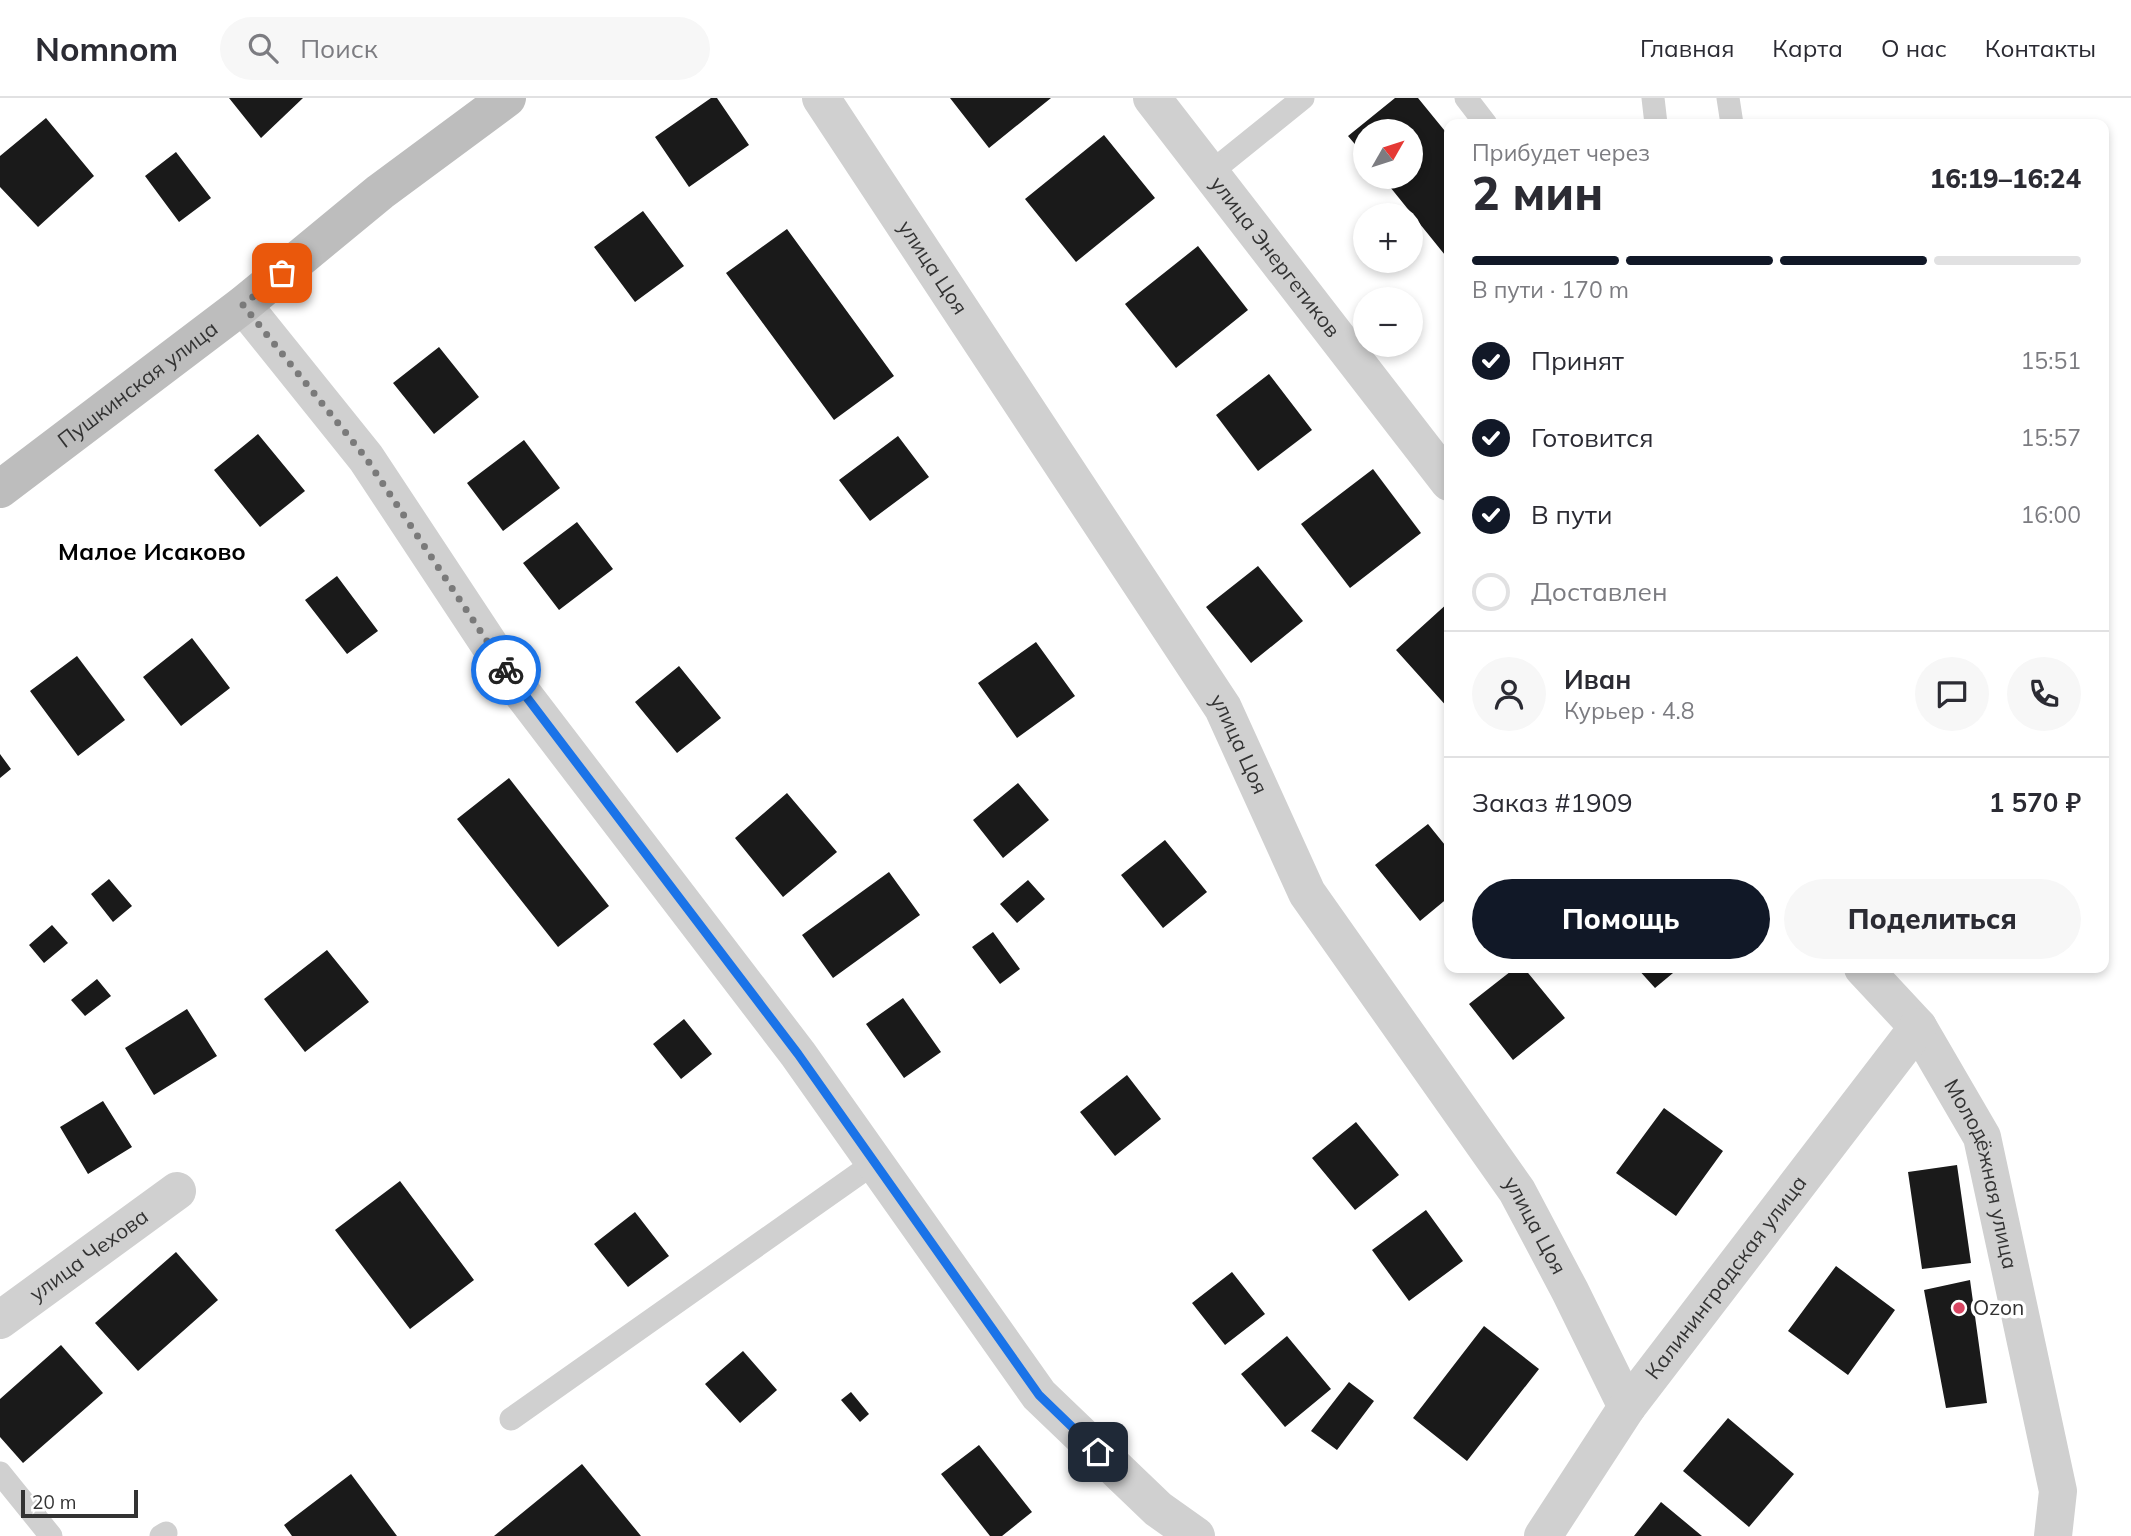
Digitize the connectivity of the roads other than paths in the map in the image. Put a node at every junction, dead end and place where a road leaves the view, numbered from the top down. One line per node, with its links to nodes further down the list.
1 (507, 98): 12 (street, Пушкинская улица)
2 (821, 98): 20 (street, улица Цоя)
3 (1152, 98): 11 (street, улица Энергетиков)
4 (1303, 98): 11 (lane)
5 (1466, 98): 8 (lane)
6 (1653, 98): 9 (lane)
7 (1728, 98): 10 (lane)
8 (1482, 119)
9 (1655, 119)
10 (1731, 119)
11 (1210, 173): 13 (street, улица Энергетиков)
12 (243, 305): 14 (street, Пушкинская улица); 17 (street)
13 (1444, 476)
14 (0, 489)
15 (1868, 973): 16 (street)
16 (1917, 1027): 20 (street, Калининградская улица); 26 (street, Молодёжная улица)
17 (874, 1163): 21 (lane); 24 (street)
18 (177, 1191): 19 (street, улица Чехова)
19 (0, 1320)
20 (1627, 1407): 25 (street, Калининградская улица)
21 (511, 1419)
22 (0, 1473): 23 (lane)
23 (51, 1536)
24 (1196, 1536)
25 (1543, 1536)
26 (2053, 1536)

